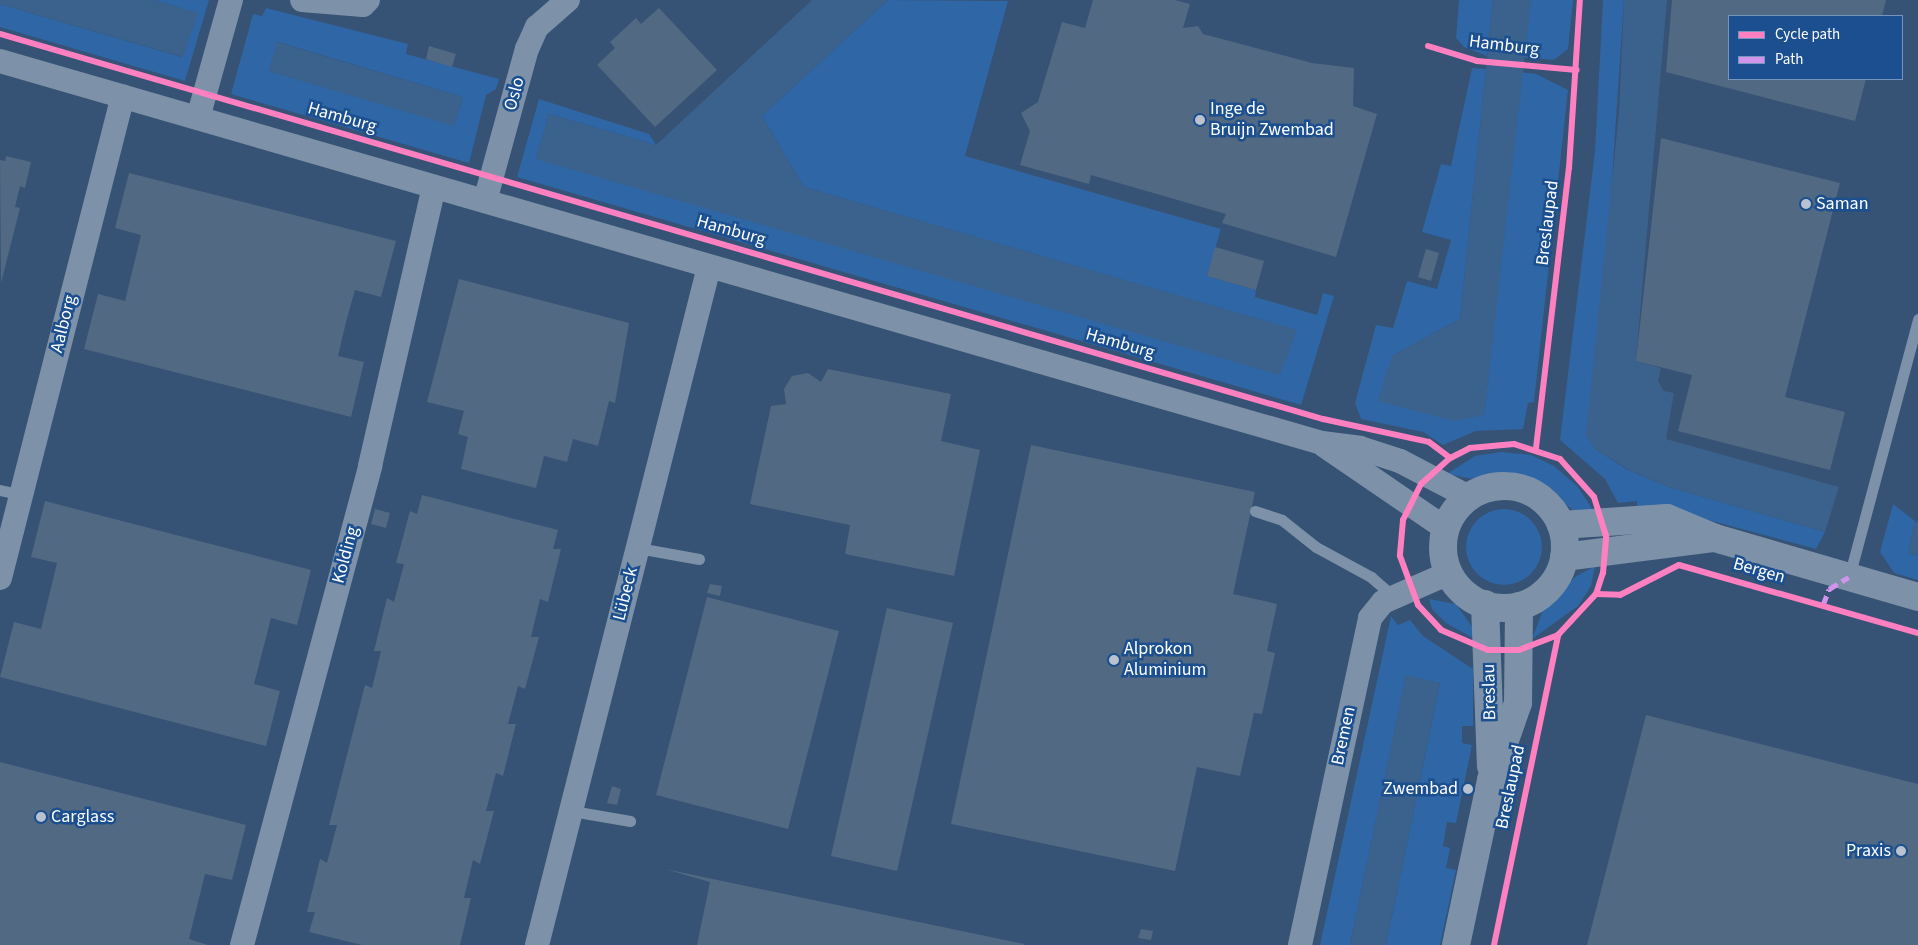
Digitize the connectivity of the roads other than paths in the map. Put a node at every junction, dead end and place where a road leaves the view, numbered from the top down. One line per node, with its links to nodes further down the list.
1 (232, 0): 7 (street)
2 (302, 0): 3 (street)
3 (368, 0)
4 (568, 0): 9 (street, Oslo)
5 (0, 61): 6 (street)
6 (123, 96): 7 (street); 13 (street, Aalborg)
7 (198, 118): 8 (street)
8 (434, 187): 9 (street); 32 (street, Kolding)
9 (485, 201): 10 (street)
10 (708, 267): 12 (street); 19 (street, Lübeck)
11 (1918, 319): 23 (lane)
12 (1322, 443): 14 (street); 17 (street)
13 (10, 493): 24 (street, Aalborg)
14 (1469, 497): 16 (street); 17 (street)
15 (1255, 511): 25 (lane)
16 (1561, 525): 18 (street, Bergen); 20 (street)
17 (1446, 529): 22 (street)
18 (1715, 538): 20 (street, Bergen); 23 (street, Bergen)
19 (638, 548): 21 (lane); 30 (street, Lübeck)
20 (1564, 557): 28 (street)
21 (699, 559)
22 (1449, 572): 25 (street, Bremen); 27 (street)
23 (1849, 577): 26 (street, Bergen)
24 (0, 578)
25 (1394, 597): 34 (street, Bremen)
26 (1918, 597)
27 (1484, 604): 28 (street); 29 (street, Breslau)
28 (1519, 606): 29 (street, Breslau)
29 (1491, 780): 35 (street, Breslau)
30 (572, 811): 31 (lane); 33 (street, Lübeck)
31 (630, 821)
32 (242, 945)
33 (537, 945)
34 (1300, 945)
35 (1456, 945)

